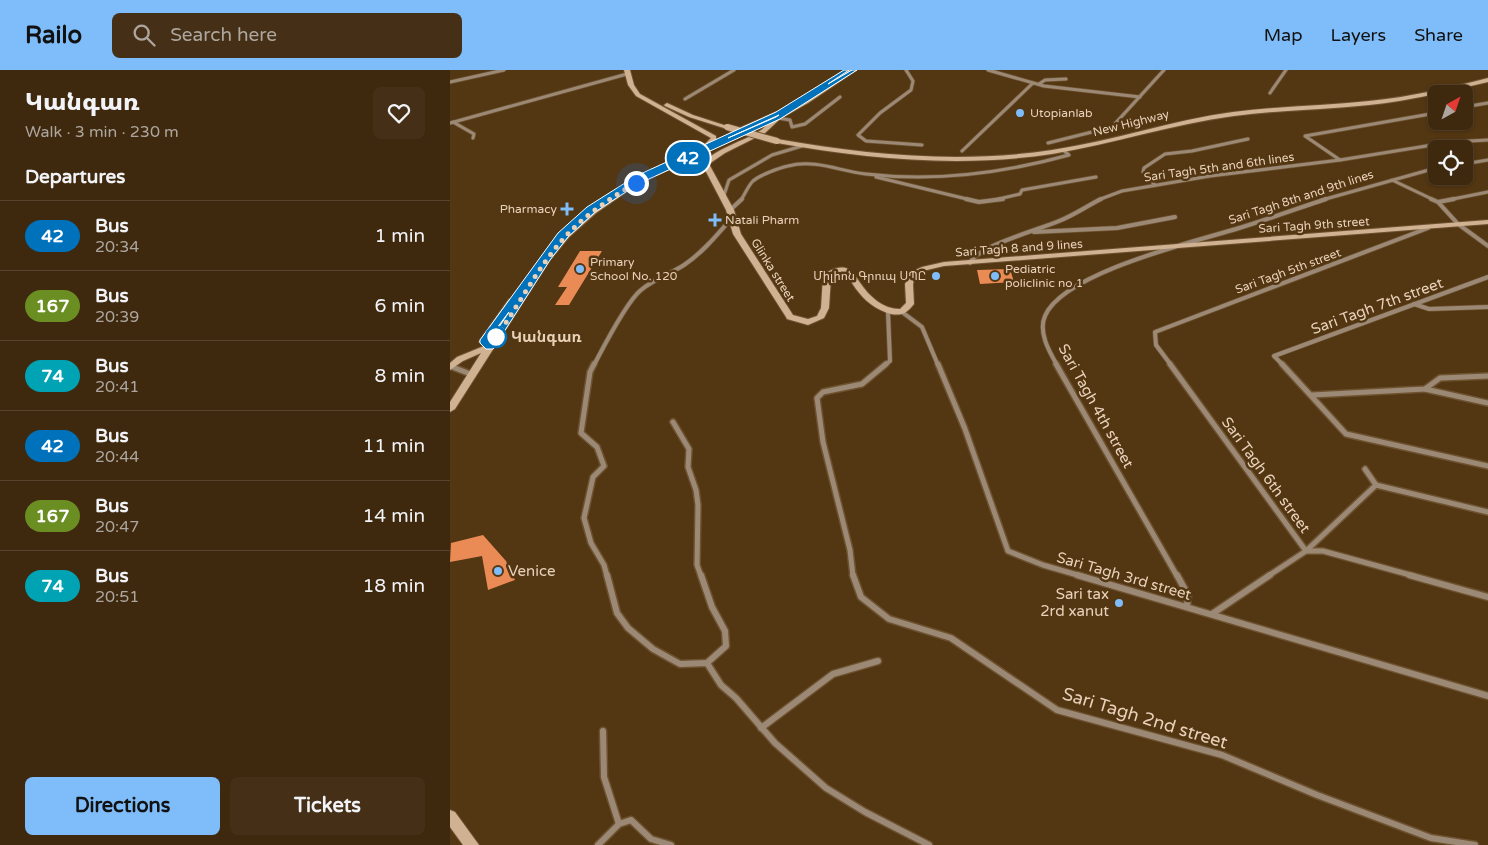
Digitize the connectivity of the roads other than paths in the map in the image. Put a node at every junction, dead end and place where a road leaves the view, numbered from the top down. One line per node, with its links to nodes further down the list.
1 (504, 70): 13 (street)
2 (620, 70): 10 (main road)
3 (734, 70): 20 (street)
4 (846, 70): 29 (main road)
5 (854, 70): 24 (main road)
6 (906, 70): 32 (street)
7 (988, 70): 14 (street)
8 (1164, 70): 19 (street)
9 (1286, 70): 17 (street)
10 (627, 72): 16 (main road); 25 (street)
11 (1066, 79): 15 (street)
12 (1488, 80): 34 (main road, New Highway)
13 (450, 82)
14 (1033, 83): 15 (street); 35 (street)
15 (1039, 84): 19 (street)
16 (631, 85): 31 (main road); 33 (main road, New Highway, bridge)
17 (1270, 93)
18 (840, 97): 24 (street)
19 (1140, 97): 30 (street)
20 (685, 99)
21 (1488, 103): 22 (street)
22 (1473, 106)
23 (1428, 114): 36 (street)
24 (778, 118): 29 (main road)
25 (451, 122): 26 (street)
26 (473, 138)
27 (1248, 139): 43 (street)
28 (1488, 140): 36 (street, Sari Tagh 5th and 6th lines)
29 (725, 142): 31 (main road); 45 (main road, Glinka street); 63 (main road)
30 (1048, 143)
31 (708, 144): 63 (main road)
32 (922, 145)
33 (802, 146): 34 (main road, New Highway); 45 (street)
34 (1063, 150): 40 (street)
35 (962, 151)
36 (1340, 160): 43 (street, Sari Tagh 5th and 6th lines)
37 (1488, 160): 38 (street)
38 (1473, 162)
39 (1428, 170): 42 (street, Sari Tagh 8th and 9th lines)
40 (866, 174): 41 (street); 47 (street)
41 (1096, 177)
42 (1391, 180): 46 (street); 55 (street, Sari Tagh 8th and 9th lines)
43 (1156, 185): 53 (street, Sari Tagh 5th and 6th lines)
44 (1488, 192): 46 (street)
45 (723, 198): 47 (main road, Glinka street)
46 (1438, 202): 51 (street)
47 (730, 210): 49 (main road, Glinka street)
48 (1175, 217): 53 (street)
49 (731, 219): 60 (main road, Glinka street); 81 (street)
50 (1488, 222): 51 (main road)
51 (1458, 224): 52 (main road, Sari Tagh 9th street); 54 (street)
52 (1428, 228): 55 (main road, Sari Tagh 9th street); 62 (street, Sari Tagh 5th street)
53 (1031, 232): 56 (street, Sari Tagh 5th and 6th lines)
54 (1488, 246)
55 (1171, 247): 56 (main road, Sari Tagh 8 and 9 lines); 78 (street, Sari Tagh 4th street)
56 (970, 263): 61 (main road, Sari Tagh 8 and 9 lines)
57 (1488, 277): 58 (street, Sari Tagh 7th street)
58 (1414, 304): 59 (street); 68 (street, Sari Tagh 7th street)
59 (1488, 306)
60 (888, 312): 61 (main road); 91 (street, Sari Tagh 2nd street)
61 (902, 312): 78 (street, Sari Tagh 3rd street)
62 (1155, 332): 76 (street, Sari Tagh 6th street)
63 (490, 347): 64 (main road); 65 (main road)
64 (450, 366): 65 (street)
65 (473, 375): 70 (main road)
66 (1488, 376): 67 (street)
67 (1425, 389): 68 (street); 69 (street)
68 (1312, 395): 72 (street)
69 (1488, 403)
70 (450, 409)
71 (673, 422): 81 (street)
72 (1488, 466)
73 (1365, 468): 74 (street)
74 (1376, 484): 75 (street); 76 (street)
75 (1488, 512)
76 (1306, 551): 77 (street, Sari Tagh 6th street); 79 (street)
77 (1488, 597)
78 (1187, 607): 79 (street, Sari Tagh 3rd street)
79 (1212, 614): 82 (street, Sari Tagh 3rd street)
80 (878, 661): 83 (street)
81 (707, 663): 83 (street)
82 (1488, 696)
83 (761, 728): 90 (street)
84 (603, 730): 86 (street)
85 (450, 816): 87 (main road)
86 (619, 824): 88 (street); 89 (street)
87 (472, 845)
88 (598, 845)
89 (671, 845)
90 (929, 845)
91 (1475, 845)

